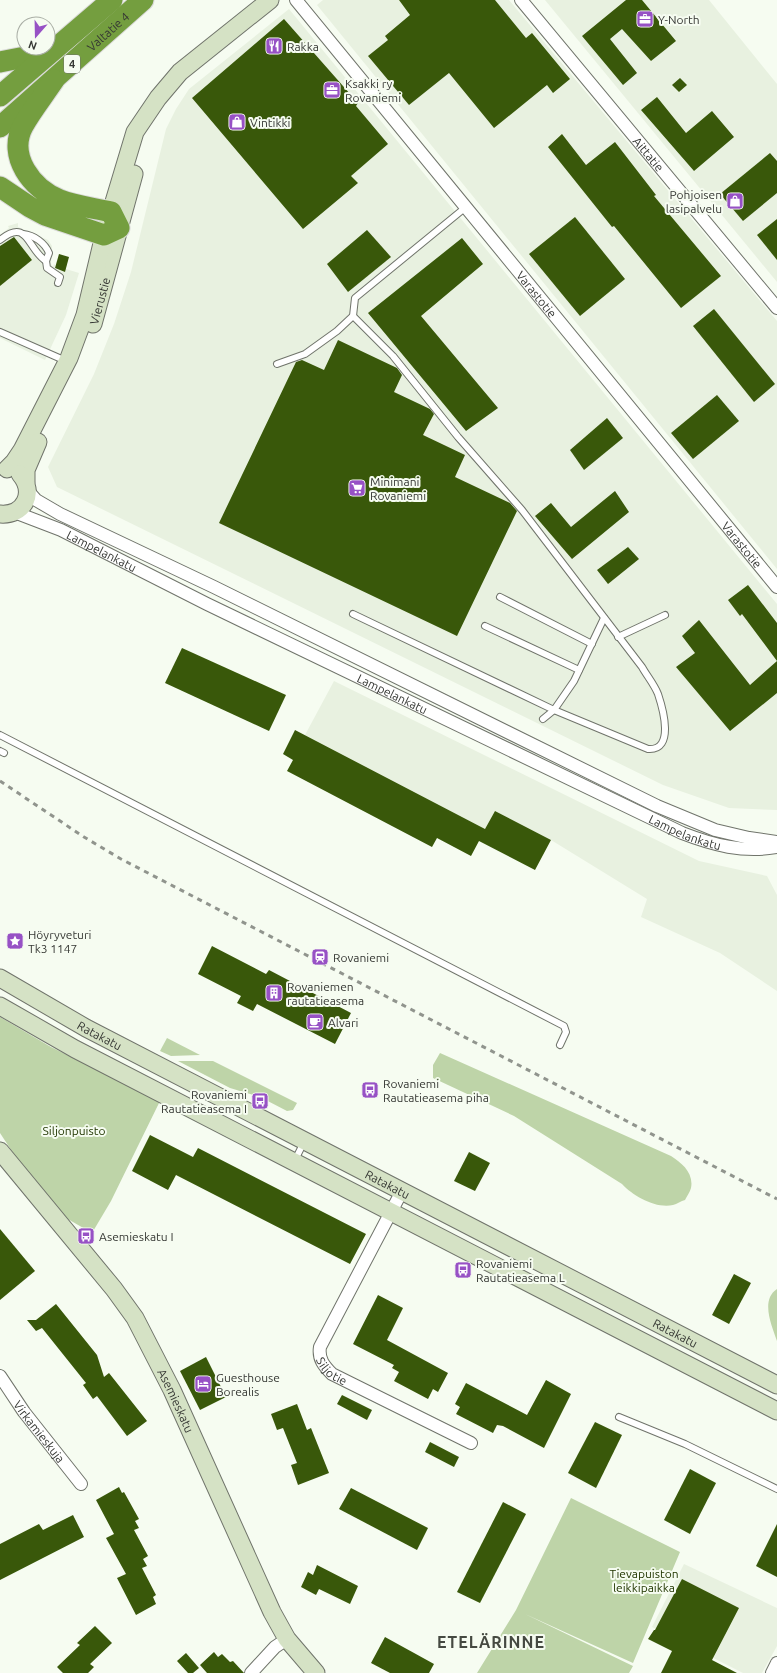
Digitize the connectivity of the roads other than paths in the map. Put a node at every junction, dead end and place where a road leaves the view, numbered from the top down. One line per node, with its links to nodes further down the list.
1 (112, 0): 6 (highway, Valtatie 4 / 4)
2 (144, 0): 10 (highway, Valtatie 4 / 4)
3 (270, 0): 15 (main road, Vierustie)
4 (296, 0): 14 (street, Varastotie)
5 (521, 0): 20 (street, Aittatie)
6 (74, 33): 7 (highway); 11 (highway, Valtatie 4 / 4)
7 (56, 43)
8 (28, 56): 9 (highway)
9 (0, 62)
10 (54, 80): 12 (highway, Valtatie 4 / 4); 15 (highway)
11 (0, 96)
12 (0, 127)
13 (0, 187): 15 (highway)
14 (466, 207): 21 (lane); 28 (street, Varastotie)
15 (111, 225): 23 (main road, Vierustie); 26 (main road, Vierustie)
16 (23, 234): 17 (lane); 18 (lane); 18 (lane)
17 (0, 240)
18 (46, 261): 19 (lane)
19 (58, 283)
20 (777, 308)
21 (353, 316): 24 (lane); 32 (lane)
22 (0, 332): 23 (lane)
23 (67, 361): 25 (main road, Vierustie)
24 (277, 364)
25 (3, 469): 26 (main road)
26 (27, 487): 27 (main road); 40 (street, Lampelankatu)
27 (7, 513): 41 (street, Lampelankatu)
28 (777, 587)
29 (500, 597): 35 (lane)
30 (353, 614): 37 (lane)
31 (665, 615): 34 (lane)
32 (604, 618): 34 (lane); 35 (lane)
33 (485, 626): 36 (lane)
34 (618, 637): 37 (lane)
35 (592, 644): 36 (lane)
36 (579, 670): 37 (lane)
37 (554, 710): 38 (lane)
38 (543, 719)
39 (0, 735): 44 (lane)
40 (777, 842)
41 (777, 847)
42 (0, 978): 45 (main road, Ratakatu)
43 (0, 1006): 47 (main road, Ratakatu)
44 (560, 1045)
45 (305, 1140): 47 (lane); 48 (main road, Ratakatu)
46 (0, 1151): 57 (main road, Asemieskatu)
47 (294, 1162): 49 (main road, Ratakatu)
48 (402, 1191): 49 (street, Siljotie); 51 (main road, Ratakatu)
49 (391, 1212): 52 (main road, Ratakatu); 54 (street, Siljotie)
50 (0, 1376): 55 (street, Virkamieskuja)
51 (777, 1385)
52 (777, 1411)
53 (619, 1417): 56 (lane)
54 (471, 1443)
55 (81, 1484)
56 (777, 1489)
57 (287, 1639): 59 (street); 60 (main road, Asemieskatu)
58 (777, 1663): 61 (street)
59 (251, 1673)
60 (316, 1673)
61 (772, 1673)

